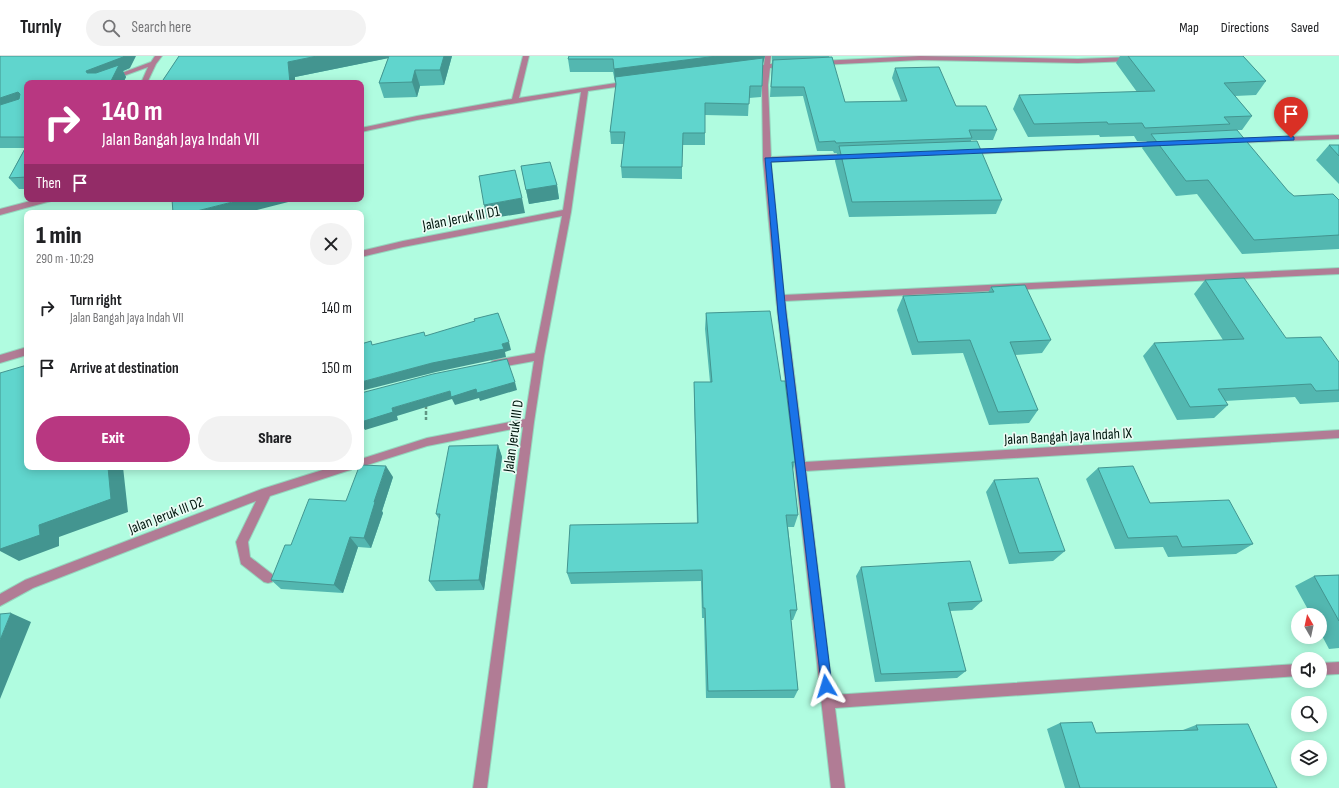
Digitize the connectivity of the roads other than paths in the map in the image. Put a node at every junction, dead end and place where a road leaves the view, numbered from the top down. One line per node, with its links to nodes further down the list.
1 (159, 56): 7 (street)
2 (526, 56): 15 (street)
3 (920, 57): 4 (street); 9 (street)
4 (1078, 58): 5 (street)
5 (1139, 59)
6 (767, 61): 8 (street); 10 (street); 22 (street)
7 (153, 63): 11 (street); 12 (street)
8 (797, 64)
9 (812, 64)
10 (743, 69)
11 (106, 80)
12 (145, 80)
13 (640, 82): 14 (street)
14 (585, 89): 15 (street); 25 (street, Jalan Jeruk III D)
15 (515, 102): 16 (street)
16 (364, 129)
17 (1339, 137): 18 (street)
18 (1228, 141)
19 (1164, 144): 20 (street)
20 (958, 152)
21 (855, 156): 22 (street)
22 (767, 160): 28 (street)
23 (37, 202): 24 (street)
24 (0, 212)
25 (567, 212): 26 (street, Jalan Jeruk III D1); 30 (street, Jalan Jeruk III D)
26 (364, 253)
27 (1339, 271): 28 (street)
28 (780, 298): 36 (street)
29 (24, 352): 31 (street)
30 (539, 356): 32 (street); 33 (street, Jalan Jeruk III D)
31 (0, 359)
32 (482, 367)
33 (529, 422): 35 (street); 45 (street, Jalan Jeruk III D)
34 (1339, 434): 36 (street, Jalan Bangah Jaya Indah IX)
35 (364, 462)
36 (799, 467): 44 (street)
37 (337, 470): 38 (street, Jalan Jeruk III D2)
38 (266, 492): 39 (street); 40 (street, Jalan Jeruk III D2)
39 (268, 578)
40 (0, 600)
41 (1339, 668): 42 (street)
42 (1327, 669)
43 (1291, 670): 44 (street)
44 (828, 702): 46 (street)
45 (480, 788)
46 (838, 788)

